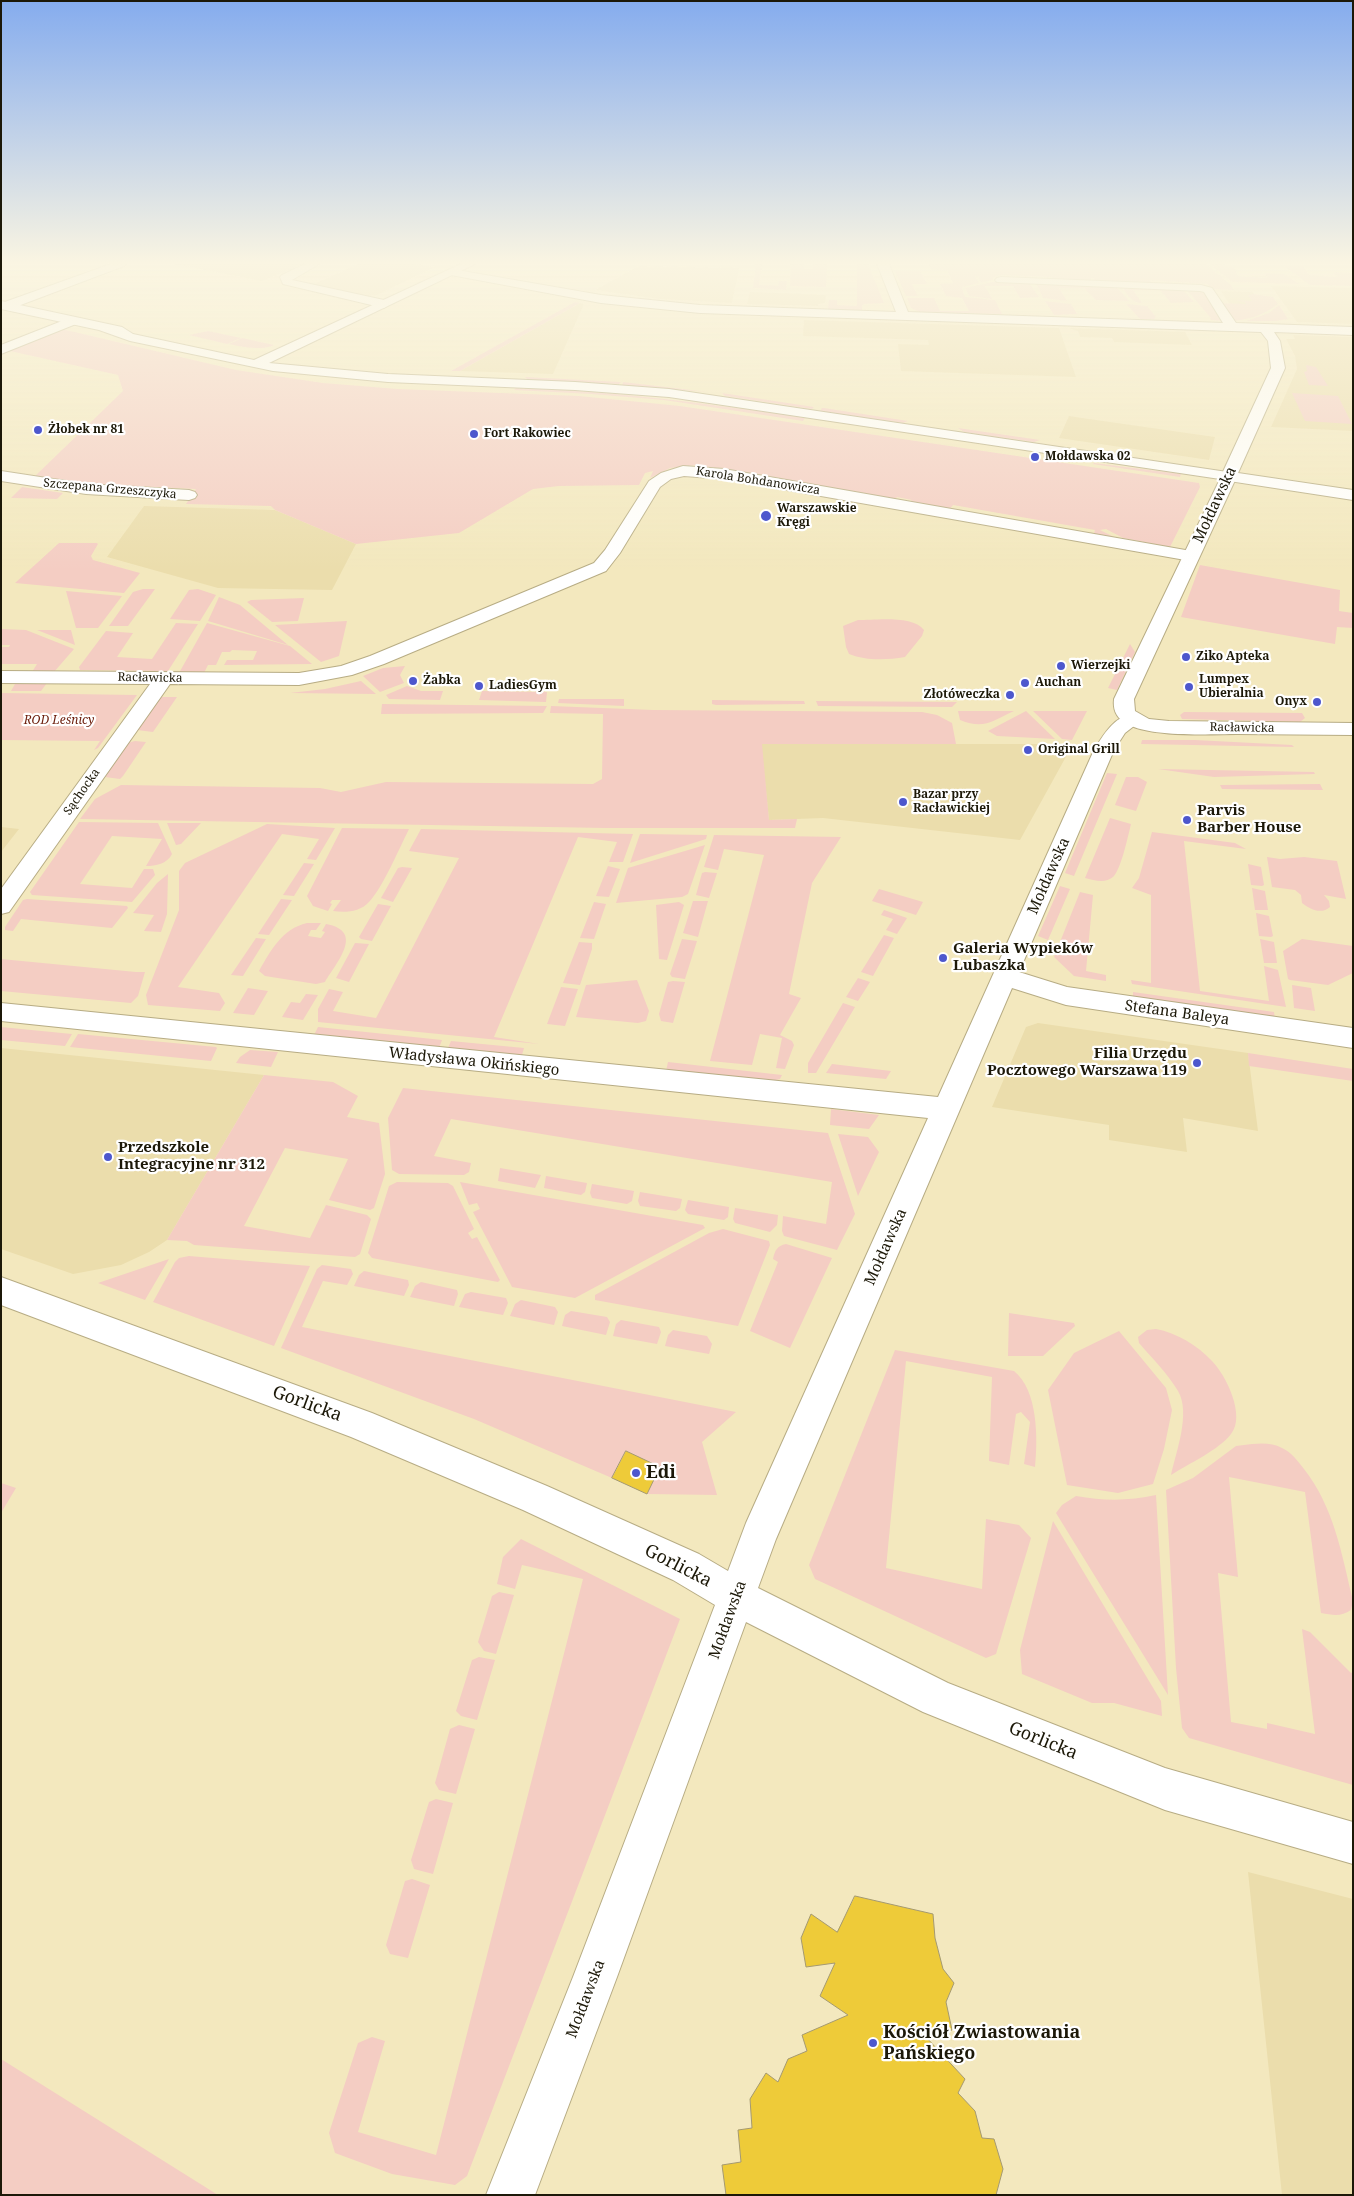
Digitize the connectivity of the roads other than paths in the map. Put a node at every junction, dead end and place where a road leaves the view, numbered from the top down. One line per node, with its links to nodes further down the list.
1 (281, 366): 4 (street)
2 (1278, 366): 4 (street, Mołdawska)
3 (1, 476): 5 (street, Szczepana Grzeszczyka)
4 (1229, 476): 6 (street); 7 (street, Mołdawska)
5 (189, 495)
6 (1353, 495)
7 (1191, 556): 10 (street, Karola Bohdanowicza); 11 (street, Mołdawska)
8 (1, 677): 9 (street, Racławicka)
9 (164, 678): 10 (street, Racławicka); 13 (street, Sąchocka)
10 (299, 679)
11 (1133, 719): 12 (street, Racławicka); 14 (street, Mołdawska)
12 (1353, 729)
13 (1, 906)
14 (1004, 976): 16 (street, Stefana Baleya); 17 (street, Mołdawska)
15 (1, 1012): 17 (street, Władysława Okińskiego)
16 (1353, 1038)
17 (946, 1110): 19 (street, Mołdawska)
18 (1, 1291): 19 (street, Gorlicka)
19 (737, 1597): 20 (street, Gorlicka); 21 (street, Mołdawska)
20 (1353, 1842)
21 (510, 2195)

